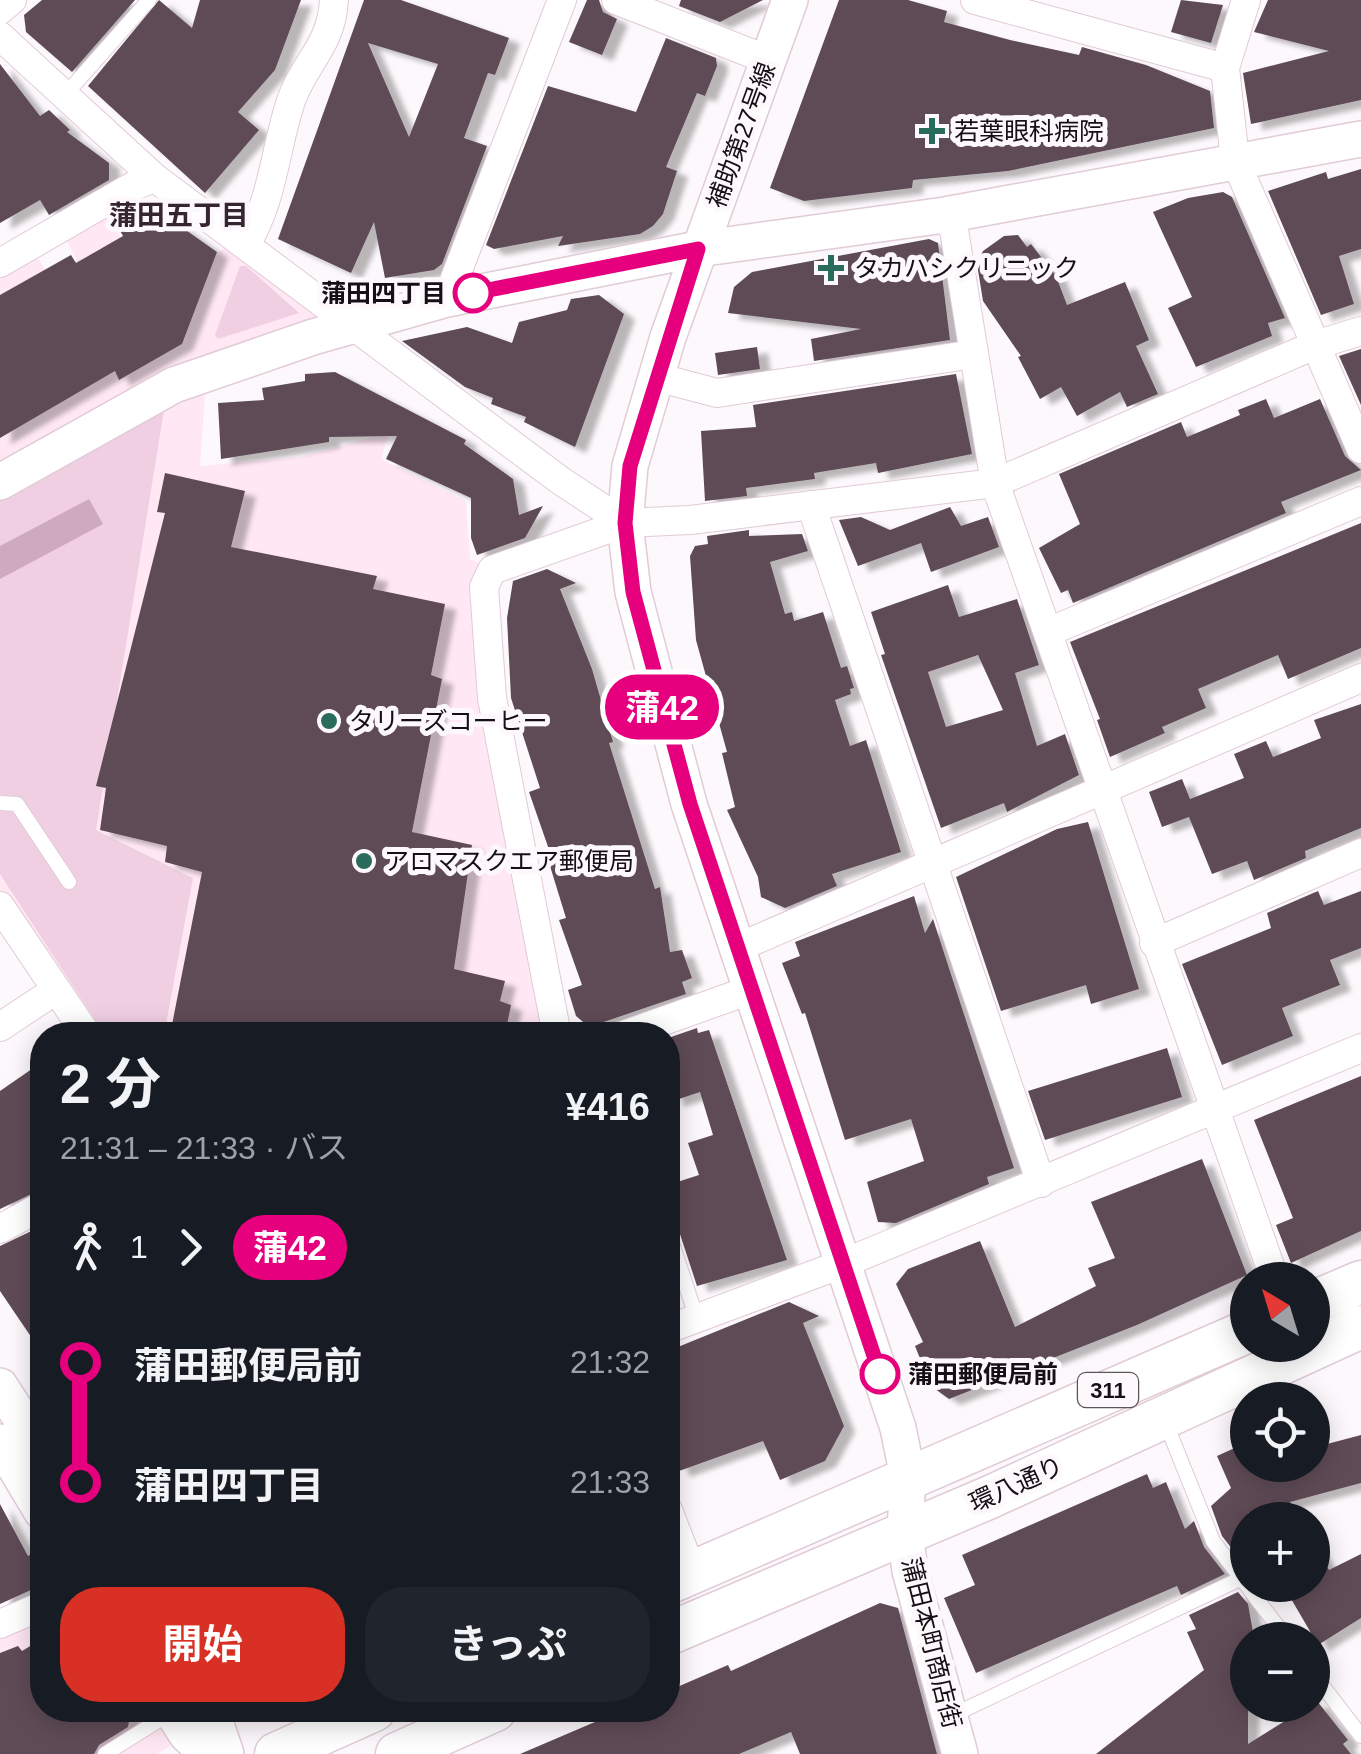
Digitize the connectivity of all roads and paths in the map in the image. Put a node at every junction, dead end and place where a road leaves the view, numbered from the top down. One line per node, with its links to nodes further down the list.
1 (12, 0): 9 (street)
2 (149, 0): 13 (lane)
3 (334, 0): 18 (street)
4 (562, 0): 21 (street)
5 (616, 0): 11 (street)
6 (790, 0): 11 (street, 補助第27号線)
7 (975, 0): 12 (street)
8 (1246, 0): 12 (street)
9 (0, 10)
10 (0, 36): 13 (street)
11 (768, 60): 19 (street, 補助第27号線)
12 (1225, 68): 15 (street)
13 (65, 95): 16 (street)
14 (1361, 139): 15 (street)
15 (1235, 160): 17 (street); 24 (street)
16 (155, 178): 18 (street); 20 (street)
17 (945, 215): 19 (street); 25 (street)
18 (246, 244): 22 (street)
19 (698, 249): 21 (street); 26 (street, 補助第27号線)
20 (0, 263)
21 (447, 298): 22 (street)
22 (356, 324): 28 (street); 32 (street)
23 (1361, 331): 24 (street)
24 (1314, 344): 27 (street); 29 (street)
25 (974, 354): 26 (street); 29 (street)
26 (656, 377): 32 (street, 補助第27号線)
27 (1361, 450)
28 (0, 482)
29 (995, 482): 31 (street); 33 (street)
30 (1361, 501): 33 (street)
31 (811, 505): 32 (street); 38 (street)
32 (625, 523): 42 (street, 補助第27号線); 46 (street)
33 (1048, 632): 35 (street)
34 (1361, 678): 35 (street)
35 (1103, 791): 38 (street); 41 (street)
36 (0, 803): 39 (lane)
37 (1361, 853): 41 (street)
38 (934, 864): 42 (street); 51 (street)
39 (69, 882)
40 (0, 906): 43 (street)
41 (1154, 943): 50 (street)
42 (738, 948): 44 (street, 補助第27号線)
43 (56, 990): 45 (street); 48 (street)
44 (750, 990): 47 (street); 55 (street, 補助第27号線)
45 (77, 1022)
46 (554, 1022)
47 (660, 1022)
48 (0, 1027)
49 (1361, 1048): 50 (street)
50 (1218, 1110): 51 (street); 54 (street)
51 (1041, 1183): 55 (street)
52 (30, 1213): 53 (street)
53 (0, 1229)
54 (1268, 1262)
55 (842, 1264): 59 (street); 67 (street, 補助第27号線)
56 (680, 1268): 59 (lane)
57 (1361, 1282): 58 (main road)
58 (1330, 1295)
59 (696, 1316): 60 (street)
60 (680, 1323)
61 (1361, 1327): 64 (main road, 環八通り / 311)
62 (1230, 1339): 67 (main road, 環八通り / 311)
63 (0, 1386): 65 (street)
64 (1163, 1416): 69 (main road, 環八通り / 311); 70 (lane)
65 (30, 1432)
66 (0, 1442): 68 (street)
67 (908, 1477): 69 (street, 蒲田本町商店街); 71 (main road, 環八通り / 311)
68 (30, 1492)
69 (905, 1532): 77 (main road, 環八通り / 311); 79 (street, 蒲田本町商店街)
70 (1230, 1565)
71 (680, 1577)
72 (1230, 1584): 79 (lane)
73 (1258, 1602): 75 (lane)
74 (30, 1611): 76 (street)
75 (1274, 1622)
76 (0, 1624)
77 (680, 1629)
78 (1330, 1696): 85 (lane)
79 (950, 1717): 91 (street, 蒲田本町商店街)
80 (154, 1722): 86 (lane)
81 (178, 1722): 87 (street)
82 (216, 1722): 88 (street)
83 (347, 1722): 89 (main road)
84 (468, 1722): 90 (main road)
85 (1361, 1736)
86 (105, 1754)
87 (208, 1754)
88 (226, 1754)
89 (276, 1754)
90 (397, 1754)
91 (960, 1754)

